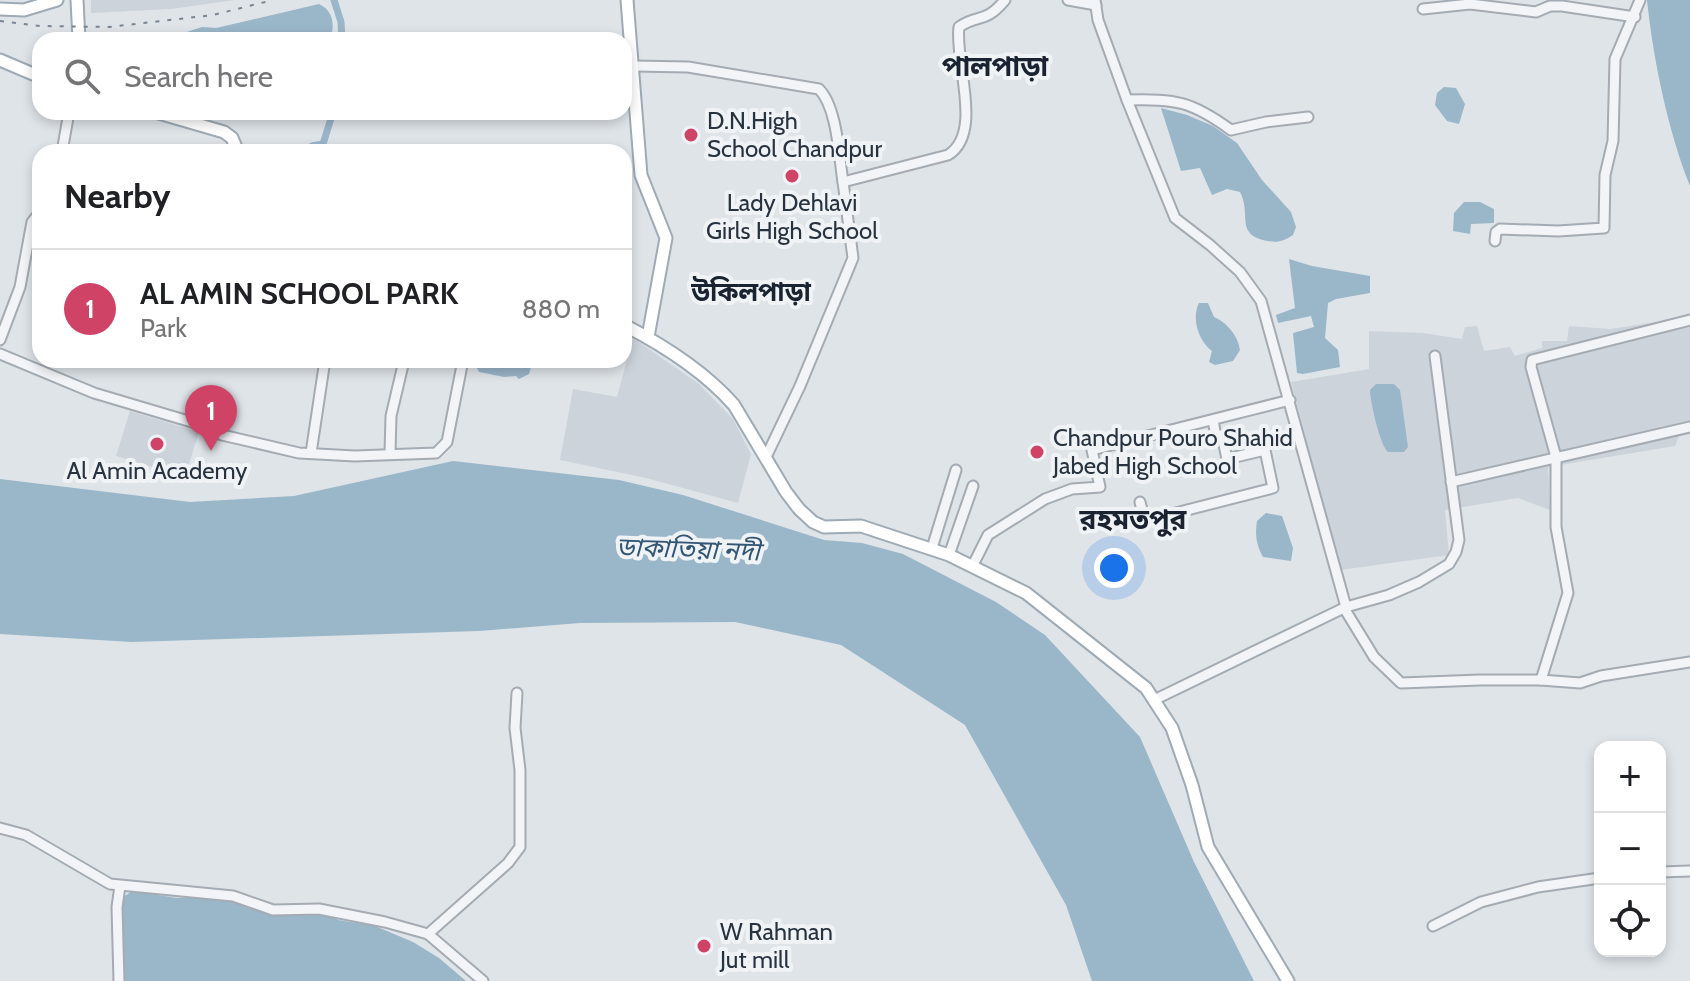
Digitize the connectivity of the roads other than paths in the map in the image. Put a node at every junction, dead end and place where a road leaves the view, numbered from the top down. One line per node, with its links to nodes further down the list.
1 (57, 0): 8 (main road)
2 (77, 0): 11 (main road)
3 (627, 0): 12 (main road)
4 (1005, 0): 23 (street)
5 (1068, 0): 7 (street)
6 (1640, 0): 10 (street)
7 (1096, 2): 17 (street)
8 (0, 9)
9 (1423, 9): 10 (street)
10 (1635, 17): 25 (street)
11 (79, 32)
12 (630, 32)
13 (632, 47): 15 (main road)
14 (0, 60): 16 (main road)
15 (634, 66): 23 (street); 28 (main road)
16 (32, 74)
17 (1127, 100): 18 (street); 37 (street)
18 (1308, 117)
19 (68, 120): 21 (street)
20 (183, 120): 22 (main road)
21 (63, 144)
22 (235, 144)
23 (843, 182): 42 (street)
24 (32, 222): 29 (street)
25 (1495, 241)
26 (1690, 320): 43 (street)
27 (632, 329): 28 (main road)
28 (648, 337): 42 (main road)
29 (0, 340)
30 (0, 354): 32 (street)
31 (1435, 356): 45 (street)
32 (32, 367)
33 (34, 368): 40 (street)
34 (324, 368): 40 (street)
35 (402, 368): 41 (street)
36 (461, 368): 41 (street)
37 (1290, 400): 38 (street); 51 (street)
38 (1213, 420): 47 (street); 50 (street)
39 (1690, 427): 43 (street)
40 (311, 453): 41 (street)
41 (390, 453)
42 (766, 457): 48 (main road)
43 (1556, 457): 45 (street); 53 (street)
44 (956, 470): 48 (street)
45 (1451, 482): 51 (street)
46 (973, 486): 49 (street)
47 (1140, 502)
48 (932, 548): 49 (main road)
49 (949, 555): 50 (main road)
50 (972, 567): 55 (main road)
51 (1345, 607): 53 (street); 55 (street)
52 (1690, 662): 53 (street)
53 (1541, 680)
54 (517, 693): 62 (street)
55 (1154, 700): 65 (main road)
56 (0, 828): 60 (street)
57 (1690, 871): 58 (street)
58 (1666, 872)
59 (1594, 879): 61 (street)
60 (120, 886): 62 (street); 63 (street)
61 (1433, 926)
62 (428, 934): 64 (street)
63 (119, 981)
64 (483, 981)
65 (1288, 981)

